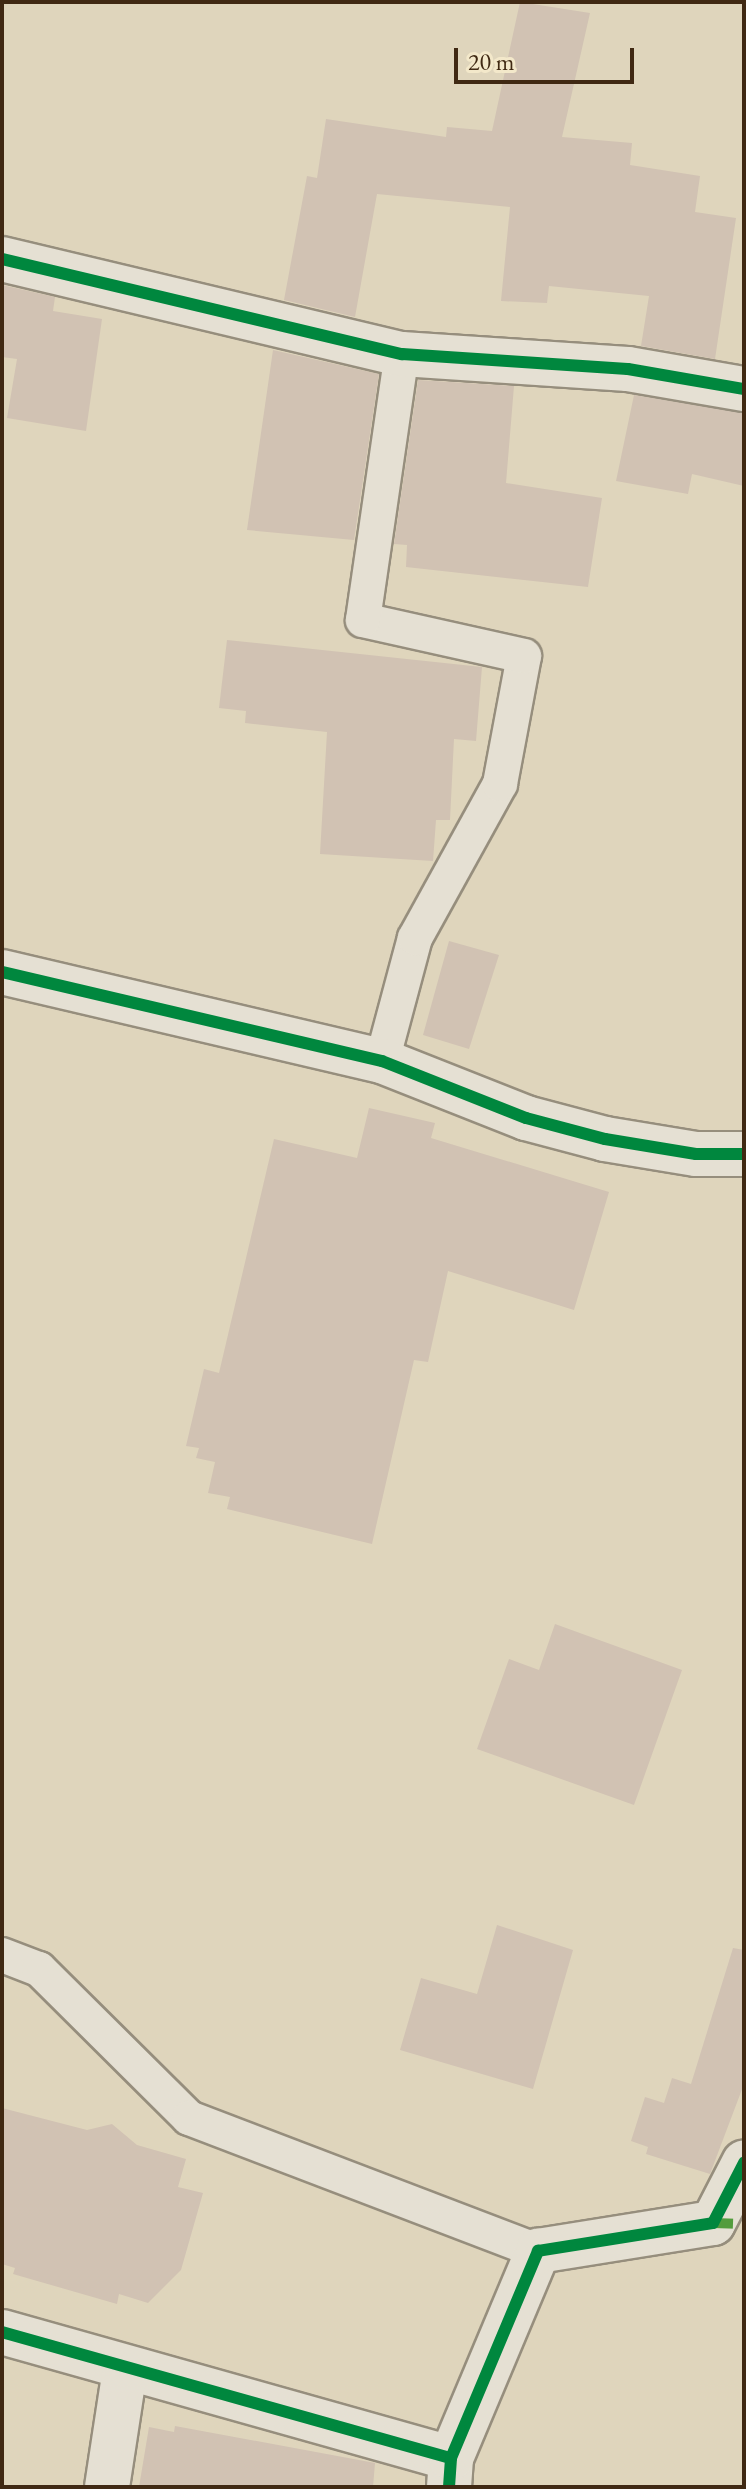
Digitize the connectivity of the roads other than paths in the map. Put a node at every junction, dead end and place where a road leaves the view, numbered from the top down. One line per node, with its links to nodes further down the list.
1 (2, 259): 2 (street)
2 (402, 354): 3 (street); 5 (lane)
3 (744, 389)
4 (2, 972): 5 (street)
5 (382, 1061): 6 (street)
6 (744, 1154)
7 (2, 1955): 9 (lane)
8 (744, 2163): 9 (street)
9 (538, 2251): 12 (street)
10 (2, 2332): 11 (street)
11 (125, 2369): 12 (street); 13 (street)
12 (450, 2472)
13 (107, 2487)

